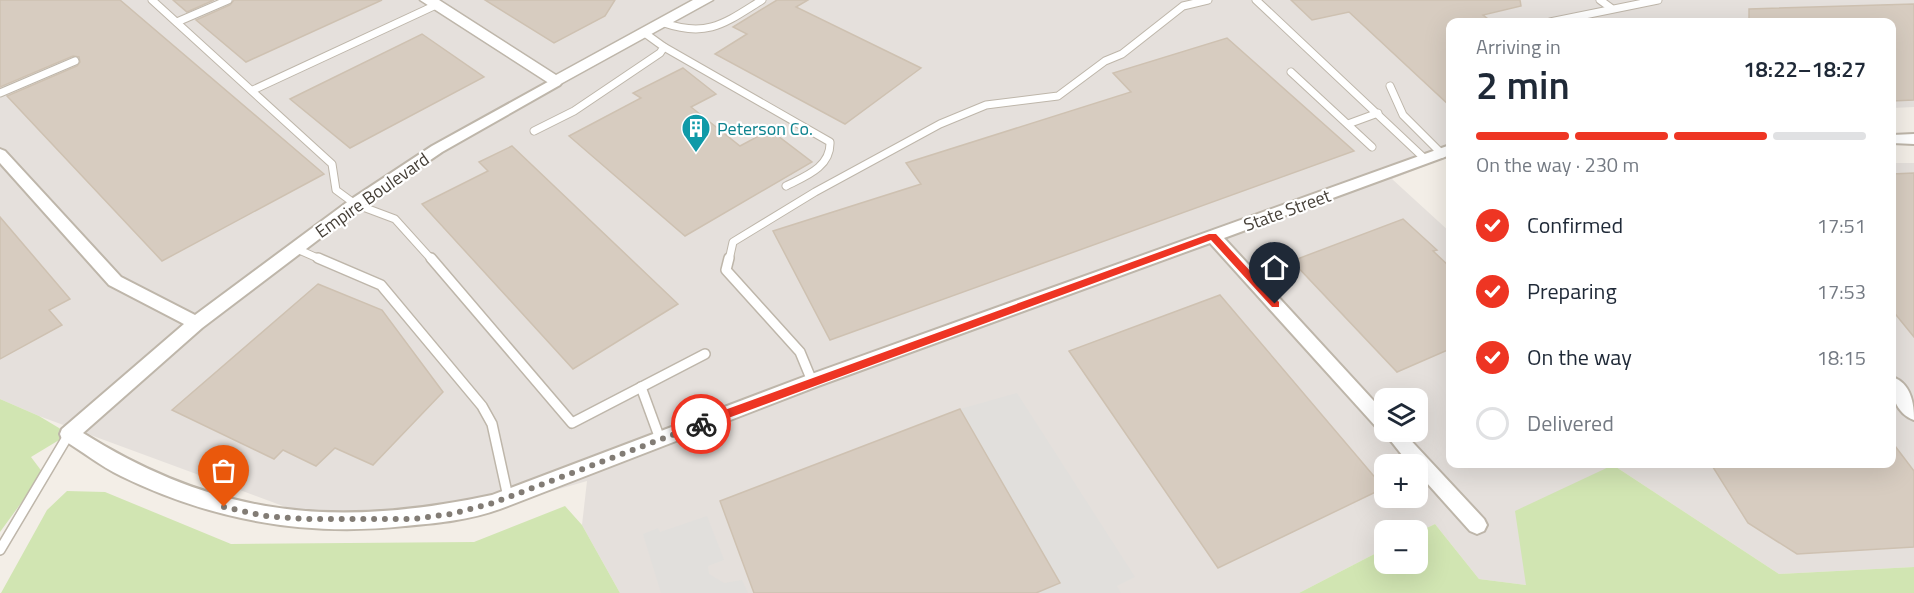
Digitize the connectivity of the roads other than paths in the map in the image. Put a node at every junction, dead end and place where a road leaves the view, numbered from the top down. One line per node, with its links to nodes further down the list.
1 (152, 0): 13 (lane)
2 (228, 0): 13 (lane)
3 (705, 0): 14 (street, Empire Boulevard)
4 (762, 0): 14 (lane)
5 (1208, 0): 37 (lane)
6 (1256, 0): 23 (lane)
7 (1600, 0): 11 (lane)
8 (1658, 0): 9 (lane)
9 (1633, 2): 11 (lane)
10 (432, 3): 19 (street); 21 (lane)
11 (1611, 8): 12 (lane)
12 (1567, 18)
13 (177, 22): 21 (lane)
14 (664, 23): 15 (street, Empire Boulevard)
15 (646, 34): 16 (lane); 19 (street, Empire Boulevard)
16 (664, 46): 25 (lane); 31 (lane)
17 (75, 61): 22 (lane)
18 (1291, 72): 24 (lane)
19 (555, 82): 32 (street, Empire Boulevard)
20 (1390, 86): 30 (lane)
21 (253, 90): 32 (lane)
22 (0, 93)
23 (1378, 113): 24 (lane); 30 (lane)
24 (1348, 124): 28 (lane)
25 (534, 131)
26 (1896, 139): 27 (street)
27 (1914, 139)
28 (1372, 147)
29 (0, 154): 35 (street)
30 (1439, 154): 33 (street, State Street)
31 (786, 186)
32 (355, 204): 34 (street, Empire Boulevard); 38 (lane)
33 (1213, 236): 37 (street, State Street); 41 (street)
34 (297, 249): 35 (street, Empire Boulevard); 45 (lane)
35 (196, 323): 42 (street, Empire Boulevard)
36 (705, 354): 38 (lane)
37 (812, 381): 43 (street, State Street)
38 (641, 387): 43 (lane)
39 (1896, 389): 40 (street)
40 (1914, 412)
41 (1374, 413)
42 (69, 434): 45 (street, State Street); 47 (lane)
43 (660, 439): 45 (street, State Street)
44 (1401, 442): 46 (street)
45 (508, 497)
46 (1477, 525)
47 (0, 550)

